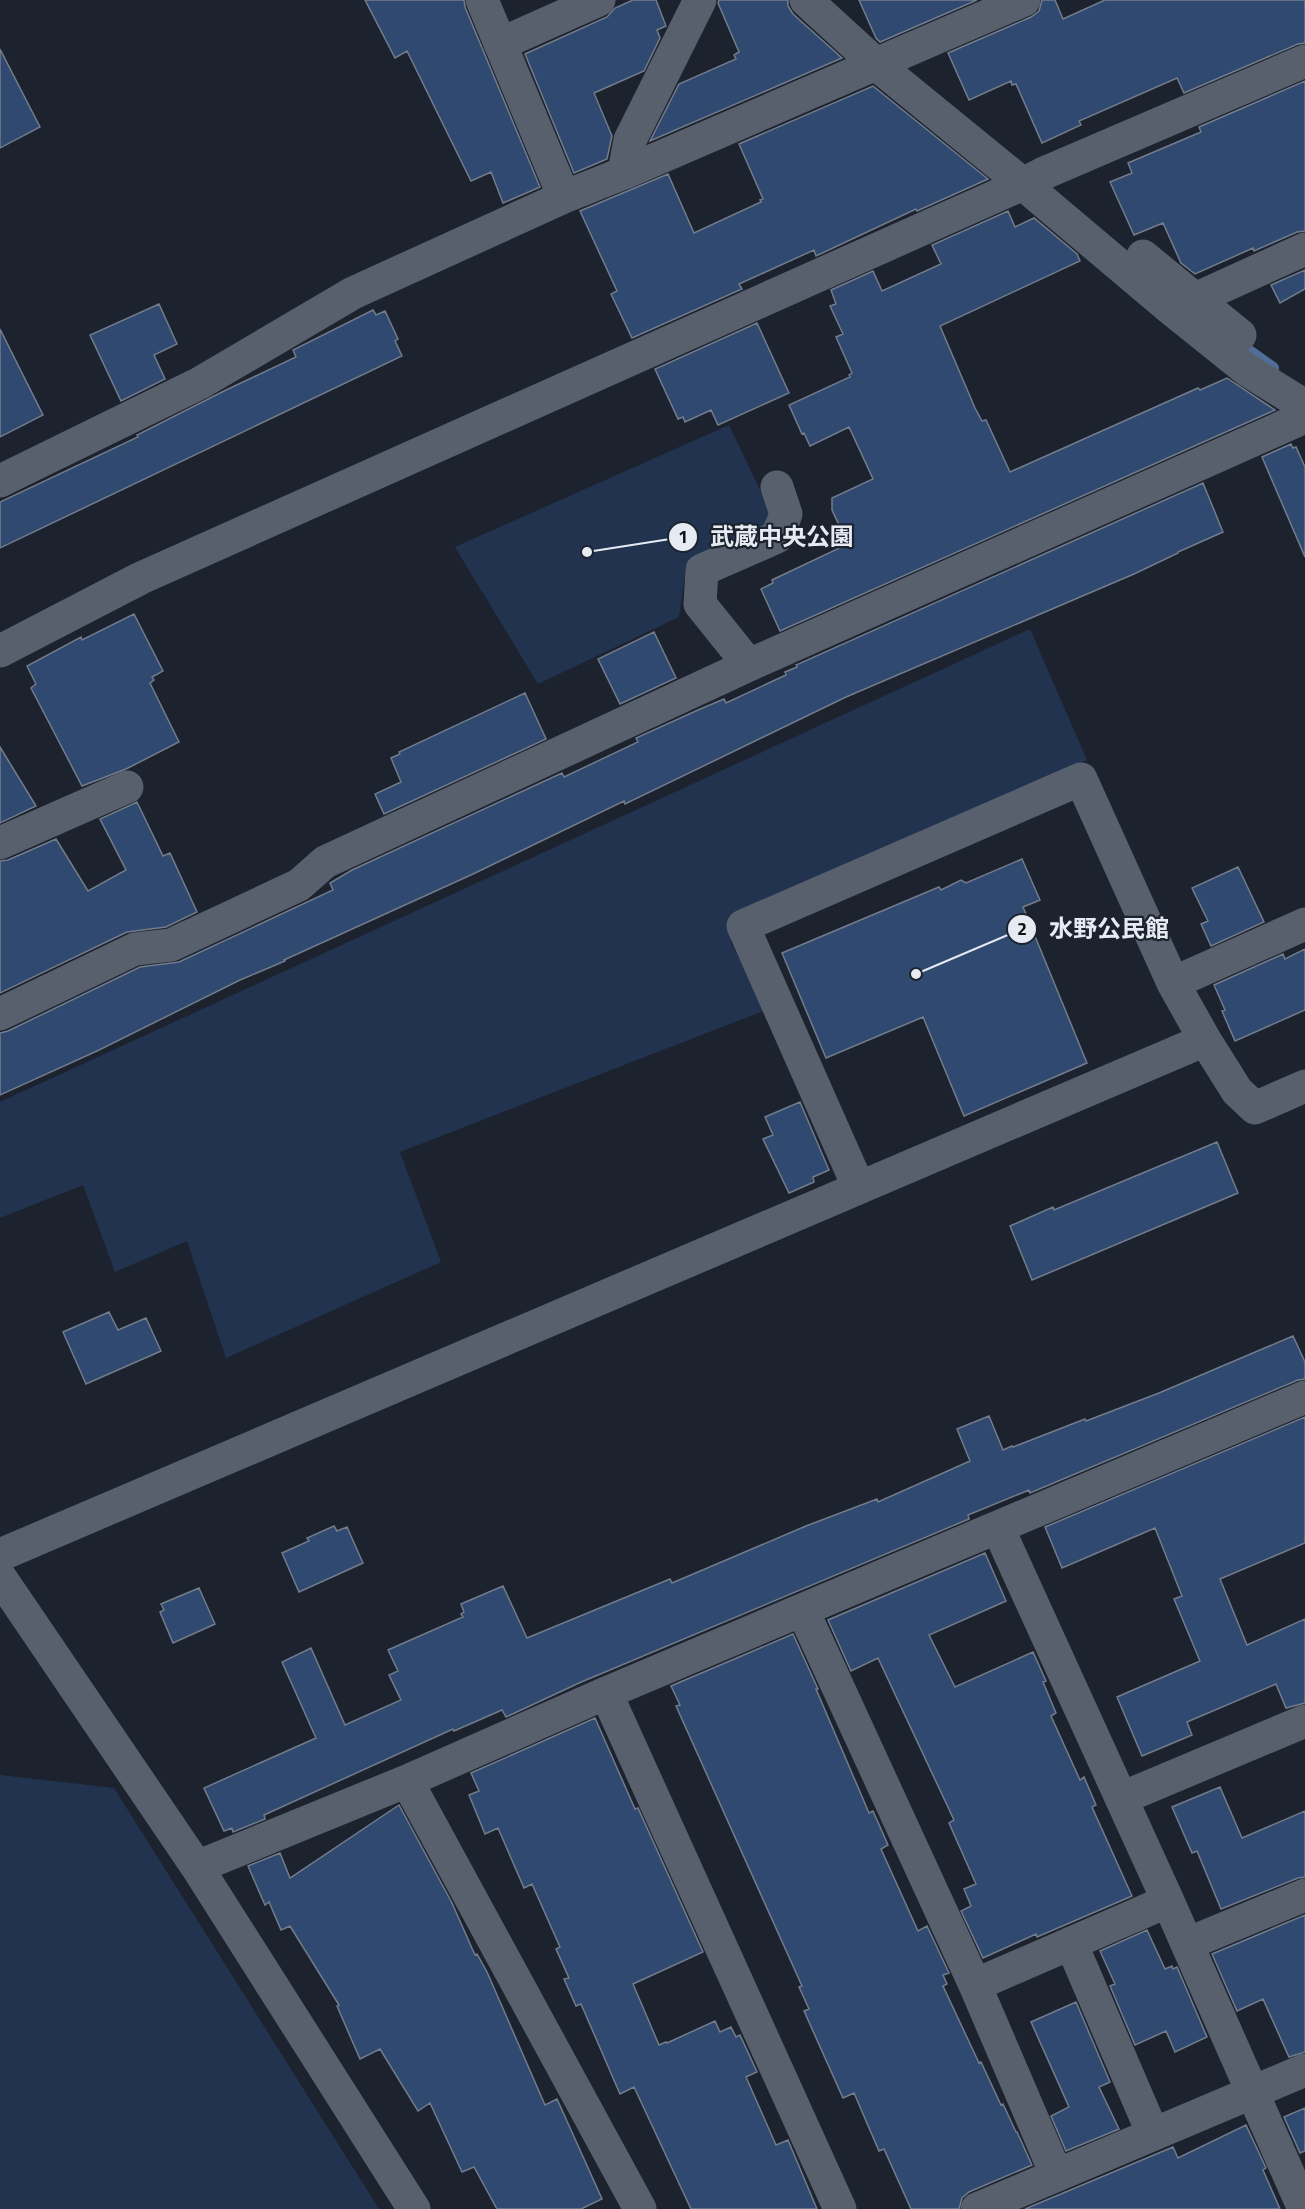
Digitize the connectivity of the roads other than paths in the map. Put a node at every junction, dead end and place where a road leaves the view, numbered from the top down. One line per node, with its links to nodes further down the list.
1 (482, 0): 7 (street)
2 (599, 0): 7 (street)
3 (700, 0): 10 (street)
4 (806, 0): 8 (street)
5 (836, 0): 8 (street)
6 (1024, 0): 8 (street)
7 (500, 44): 12 (street)
8 (888, 60): 10 (street); 11 (street)
9 (1305, 61): 11 (street)
10 (624, 173): 12 (street)
11 (1034, 178): 14 (street); 16 (street); 20 (street)
12 (564, 197): 18 (street)
13 (1305, 249): 14 (street)
14 (1193, 300): 15 (street)
15 (1305, 380)
16 (1305, 406)
17 (1305, 417): 21 (street)
18 (0, 482)
19 (777, 487): 21 (street)
20 (0, 651)
21 (749, 665): 26 (street)
22 (127, 787): 23 (street)
23 (0, 843)
24 (1305, 924): 25 (street)
25 (1173, 983): 27 (street); 29 (street)
26 (0, 1014)
27 (1204, 1040): 28 (street); 29 (street)
28 (1305, 1086)
29 (859, 1188): 32 (street)
30 (1305, 1396): 31 (street)
31 (998, 1528): 34 (street); 38 (street)
32 (0, 1555)
33 (5, 1593): 39 (street)
34 (802, 1611): 35 (street); 44 (street)
35 (606, 1693): 37 (street); 51 (street)
36 (1305, 1721): 38 (street)
37 (407, 1781): 39 (street); 50 (street)
38 (1122, 1798): 41 (street)
39 (197, 1867): 49 (street)
40 (1305, 1895): 43 (street)
41 (1168, 1900): 42 (street); 43 (street)
42 (1071, 1943): 44 (street); 47 (street)
43 (1187, 1944): 46 (street)
44 (975, 1985): 48 (street)
45 (1305, 2070): 46 (street)
46 (1253, 2091): 47 (street); 53 (street)
47 (1152, 2134): 48 (street)
48 (1056, 2174): 52 (street)
49 (414, 2209)
50 (640, 2209)
51 (840, 2209)
52 (977, 2209)
53 (1304, 2209)

